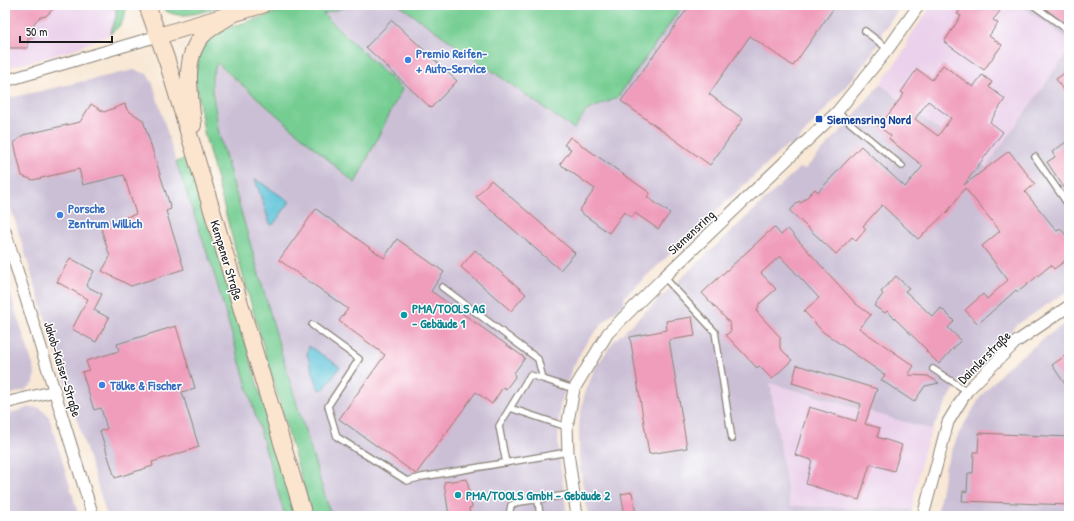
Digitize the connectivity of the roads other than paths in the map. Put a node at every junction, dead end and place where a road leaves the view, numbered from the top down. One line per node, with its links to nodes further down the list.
1 (147, 5): 8 (main road, Kempener Straße)
2 (262, 5): 5 (main road)
3 (919, 5): 9 (street, Siemensring)
4 (1033, 5): 6 (lane)
5 (235, 13): 8 (main road); 12 (main road)
6 (1065, 28)
7 (865, 31): 9 (lane)
8 (158, 36): 10 (street); 12 (main road, Kempener Straße)
9 (888, 49): 11 (street, Siemensring)
10 (5, 81)
11 (837, 112): 14 (lane); 17 (street, Siemensring)
12 (194, 152): 35 (main road, Kempener Straße)
13 (1035, 157): 15 (lane)
14 (902, 166)
15 (1069, 206)
16 (5, 231): 24 (street, Jakob-Kaiser-Straße)
17 (664, 277): 23 (street, Siemensring); 29 (lane)
18 (442, 287): 22 (lane)
19 (1069, 306): 25 (street, Daimlerstraße)
20 (312, 325): 31 (lane)
21 (933, 369): 25 (lane)
22 (543, 379): 23 (lane); 27 (lane)
23 (574, 389): 28 (street, Siemensring)
24 (55, 390): 26 (street); 34 (street, Jakob-Kaiser-Straße)
25 (967, 391): 39 (street, Daimlerstraße)
26 (5, 403)
27 (510, 408): 28 (lane); 31 (lane)
28 (567, 427): 30 (street, Siemensring)
29 (732, 439)
30 (568, 452): 31 (lane); 32 (street, Siemensring)
31 (506, 463)
32 (574, 494): 33 (lane); 38 (street, Siemensring)
33 (538, 500): 36 (lane); 37 (lane)
34 (93, 516)
35 (304, 516)
36 (509, 516)
37 (540, 516)
38 (577, 516)
39 (923, 516)

